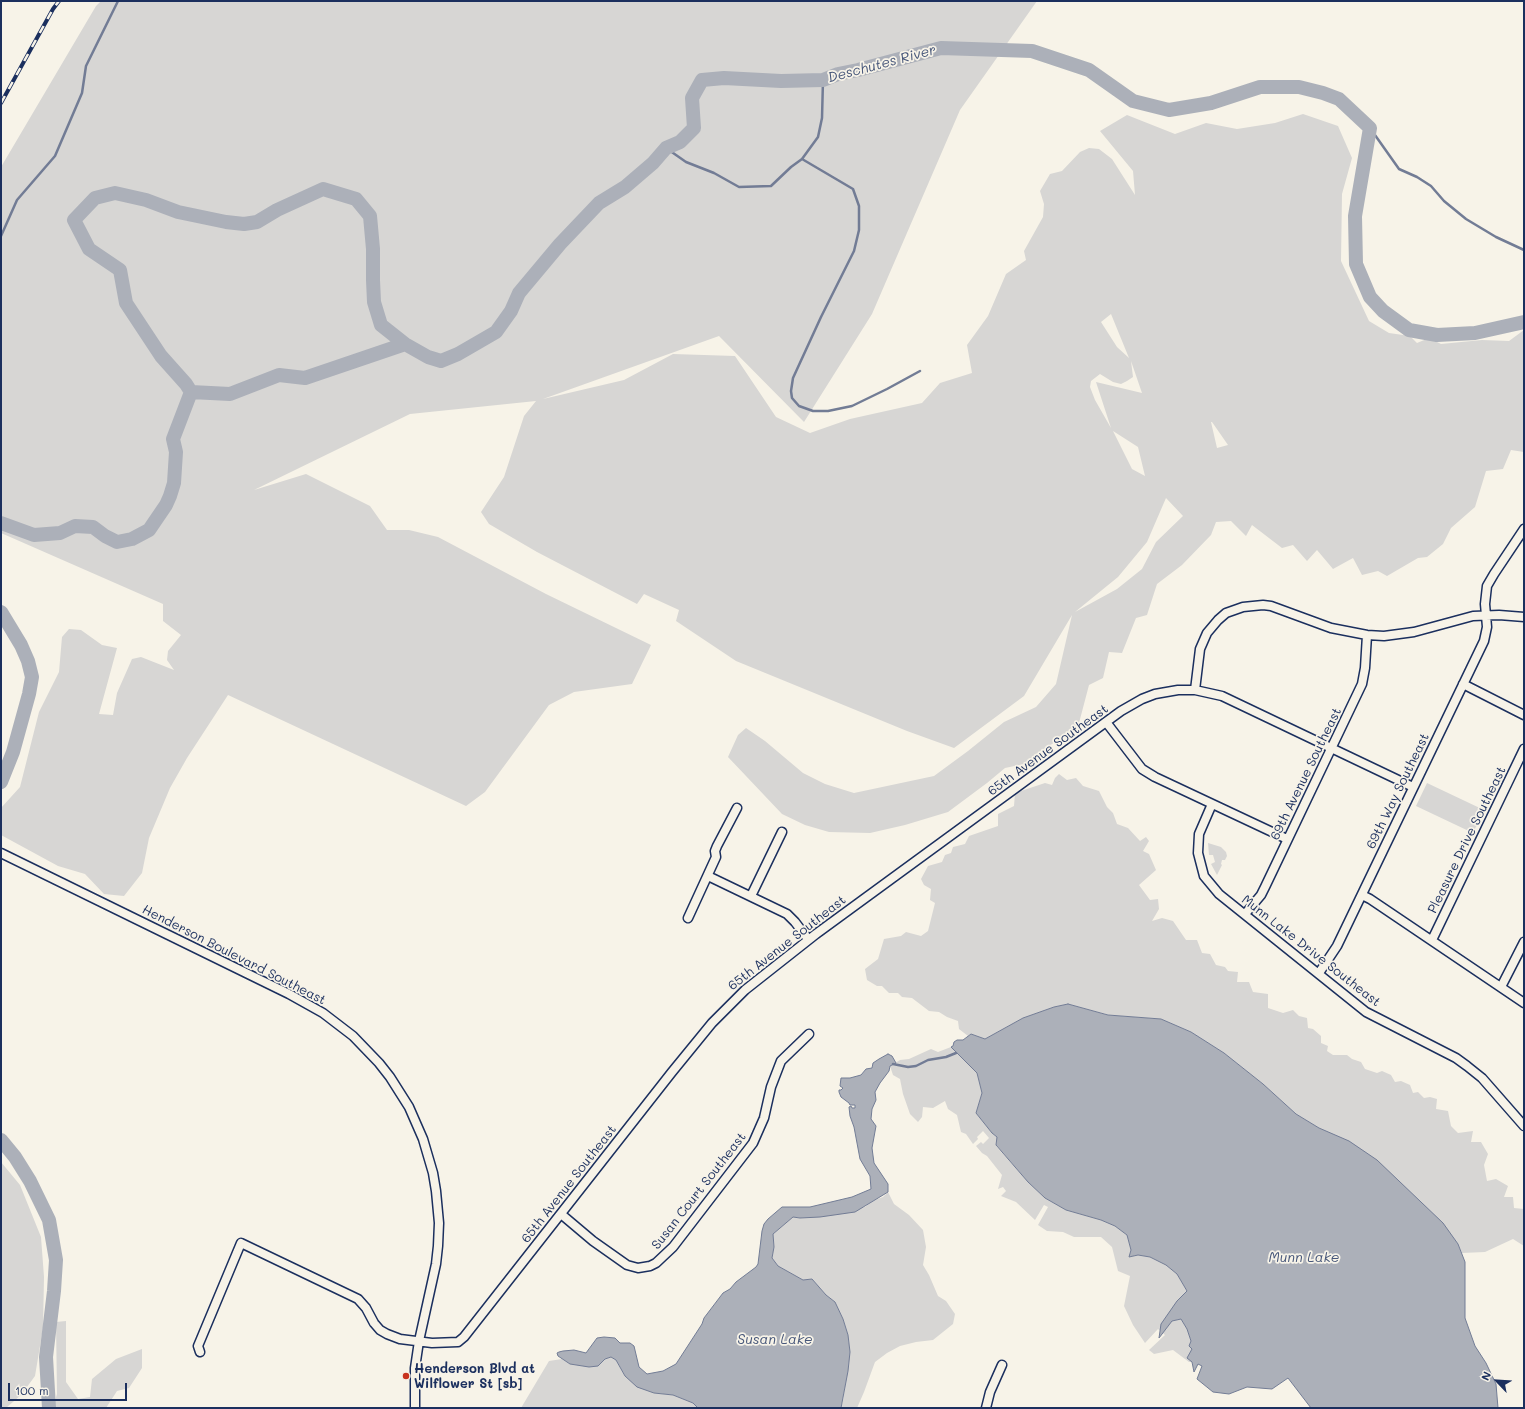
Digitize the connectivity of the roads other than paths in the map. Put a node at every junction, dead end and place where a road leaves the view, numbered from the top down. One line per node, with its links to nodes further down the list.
1 (1524, 529): 2 (street, 69th Way Southeast)
2 (1486, 615): 3 (street); 4 (street); 5 (street, 69th Way Southeast)
3 (1524, 617)
4 (1367, 636): 6 (street); 9 (street, 69th Avenue Southeast)
5 (1463, 684): 7 (street); 11 (street, 69th Way Southeast)
6 (1195, 690): 8 (street, 65th Avenue Southeast); 9 (street, 65th Avenue Southeast)
7 (1524, 715)
8 (1106, 722): 12 (street); 22 (street, 65th Avenue Southeast)
9 (1332, 747): 11 (street, 65th Avenue Southeast); 15 (street, 69th Avenue Southeast)
10 (1524, 749): 23 (street, Pleasure Drive Southeast)
11 (1413, 787): 18 (street, 69th Way Southeast)
12 (1212, 804): 15 (street); 20 (street, Munn Lake Drive Southeast)
13 (737, 808): 17 (street)
14 (782, 832): 19 (street)
15 (1287, 839): 20 (street, 69th Avenue Southeast)
16 (1, 853): 31 (street, Henderson Boulevard Southeast)
17 (708, 876): 19 (street); 21 (street)
18 (1362, 895): 23 (street); 25 (street, 69th Way Southeast)
19 (751, 896): 22 (street)
20 (1244, 914): 25 (street, Munn Lake Drive Southeast)
21 (688, 918)
22 (808, 939): 30 (street, 65th Avenue Southeast)
23 (1432, 940): 26 (street)
24 (1524, 942): 26 (street)
25 (1319, 973): 29 (street, Munn Lake Drive Southeast)
26 (1501, 987): 27 (street)
27 (1524, 1003)
28 (809, 1034): 30 (street, Susan Court Southeast)
29 (1523, 1123)
30 (561, 1214): 31 (street, 65th Avenue Southeast)
31 (419, 1341): 32 (street, 65th Avenue Southeast); 34 (street, Henderson Boulevard Southeast)
32 (200, 1352)
33 (1002, 1365): 35 (street)
34 (415, 1408)
35 (986, 1408)

